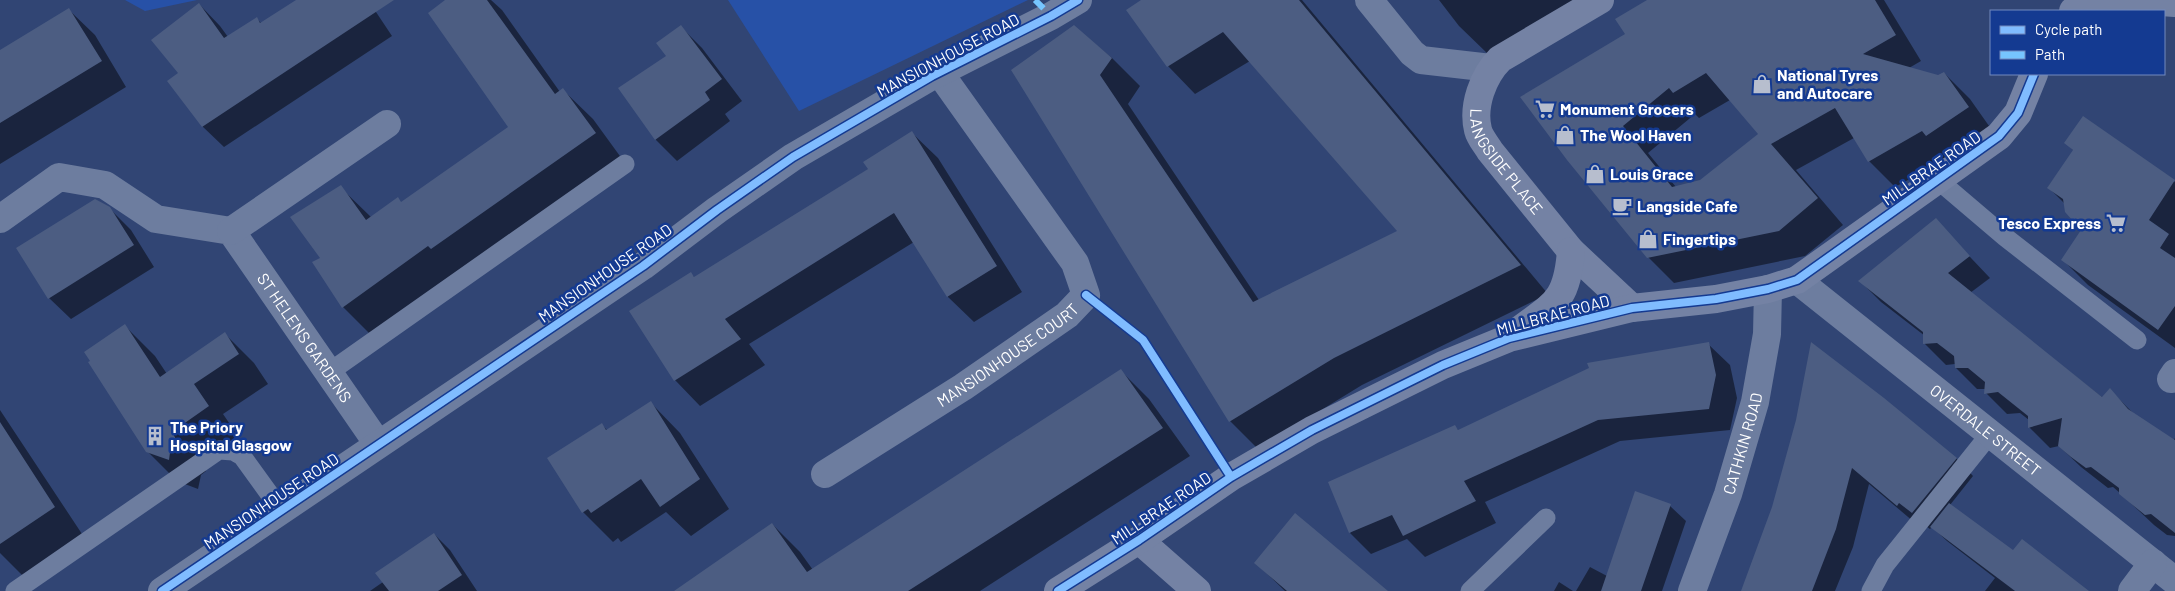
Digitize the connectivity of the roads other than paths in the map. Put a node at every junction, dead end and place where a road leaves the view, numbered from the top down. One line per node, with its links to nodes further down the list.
1 (1078, 0): 7 (street, MANSIONHOUSE ROAD)
2 (1369, 0): 6 (street)
3 (1600, 0): 6 (street)
4 (2175, 4): 5 (street)
5 (2077, 10)
6 (1491, 68): 14 (street, LANGSIDE PLACE)
7 (939, 72): 22 (street, MANSIONHOUSE ROAD); 23 (street, MANSIONHOUSE COURT)
8 (2034, 75): 11 (street, MILLBRAE ROAD)
9 (387, 124): 13 (street)
10 (626, 164): 20 (lane)
11 (1938, 180): 15 (street, MILLBRAE ROAD); 19 (lane)
12 (0, 218): 13 (street)
13 (231, 231): 20 (street, ST HELENS GARDENS)
14 (1571, 251): 17 (street, LANGSIDE PLACE); 18 (street)
15 (1796, 280): 16 (street, MILLBRAE ROAD); 21 (street, OVERDALE STREET)
16 (1768, 289): 17 (street, MILLBRAE ROAD); 34 (street, CATHKIN ROAD)
17 (1632, 308): 18 (street, MILLBRAE ROAD)
18 (1509, 338): 26 (street, MILLBRAE ROAD)
19 (2136, 340)
20 (328, 373): 22 (street, ST HELENS GARDENS)
21 (1990, 434): 27 (street, OVERDALE STREET); 35 (lane)
22 (378, 444): 24 (street, MANSIONHOUSE ROAD)
23 (825, 474)
24 (281, 510): 29 (lane); 30 (street, MANSIONHOUSE ROAD)
25 (1546, 518): 33 (lane)
26 (1139, 540): 31 (street, MILLBRAE ROAD); 32 (street)
27 (2153, 563): 28 (street, OVERDALE STREET); 36 (street)
28 (2175, 581)
29 (15, 591)
30 (162, 591)
31 (1058, 591)
32 (1197, 591)
33 (1470, 591)
34 (1692, 591)
35 (1871, 591)
36 (2132, 591)

